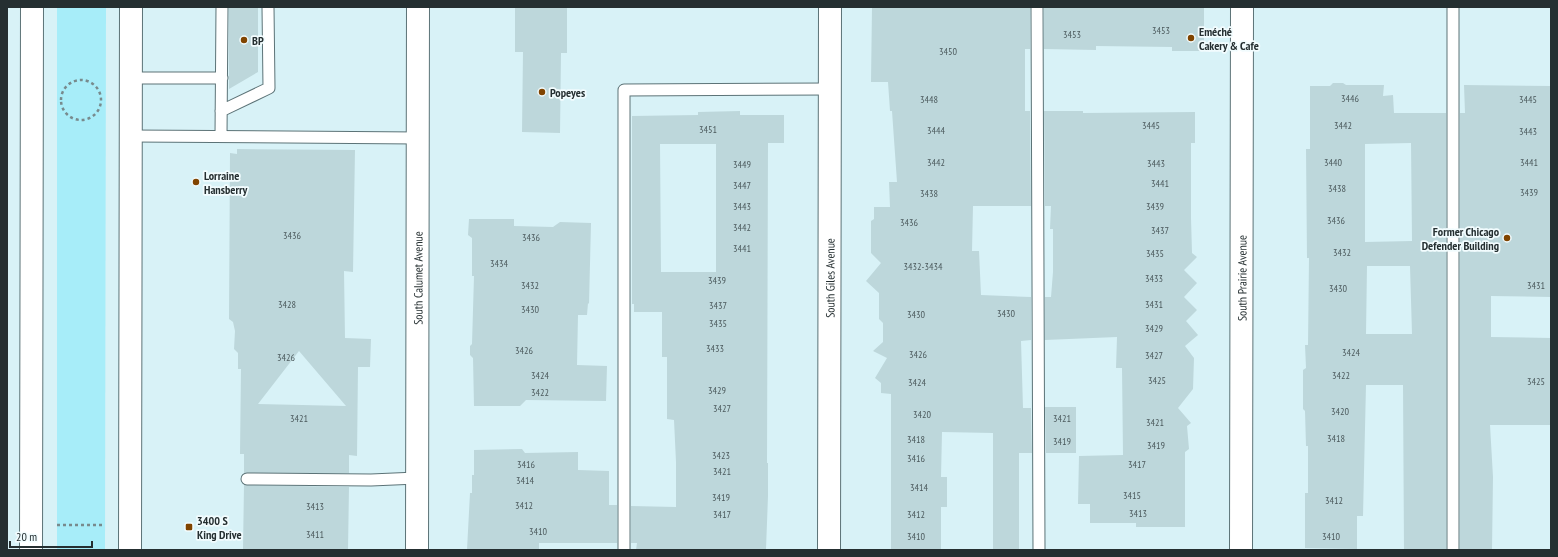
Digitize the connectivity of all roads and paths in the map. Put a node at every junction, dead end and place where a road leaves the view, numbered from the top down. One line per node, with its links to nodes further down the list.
1 (32, 7): 22 (street)
2 (131, 7): 10 (street)
3 (222, 7): 11 (lane)
4 (268, 7): 14 (lane)
5 (418, 7): 17 (street, South Calumet Avenue)
6 (830, 7): 13 (street, South Giles Avenue)
7 (1037, 7): 27 (lane)
8 (1242, 7): 28 (street, South Prairie Avenue)
9 (1453, 7): 29 (lane)
10 (131, 78): 11 (lane); 15 (street)
11 (222, 78): 14 (lane)
12 (63, 89): 12 (path)
13 (830, 89): 25 (lane); 26 (street, South Giles Avenue)
14 (222, 111): 16 (lane)
15 (131, 136): 16 (lane); 23 (street)
16 (221, 136): 17 (lane)
17 (418, 138): 18 (street, South Calumet Avenue)
18 (417, 478): 19 (lane); 24 (street, South Calumet Avenue)
19 (247, 479)
20 (57, 525): 21 (path)
21 (105, 525)
22 (30, 550)
23 (130, 550)
24 (417, 550)
25 (624, 550)
26 (829, 550)
27 (1039, 550)
28 (1241, 550)
29 (1452, 550)

